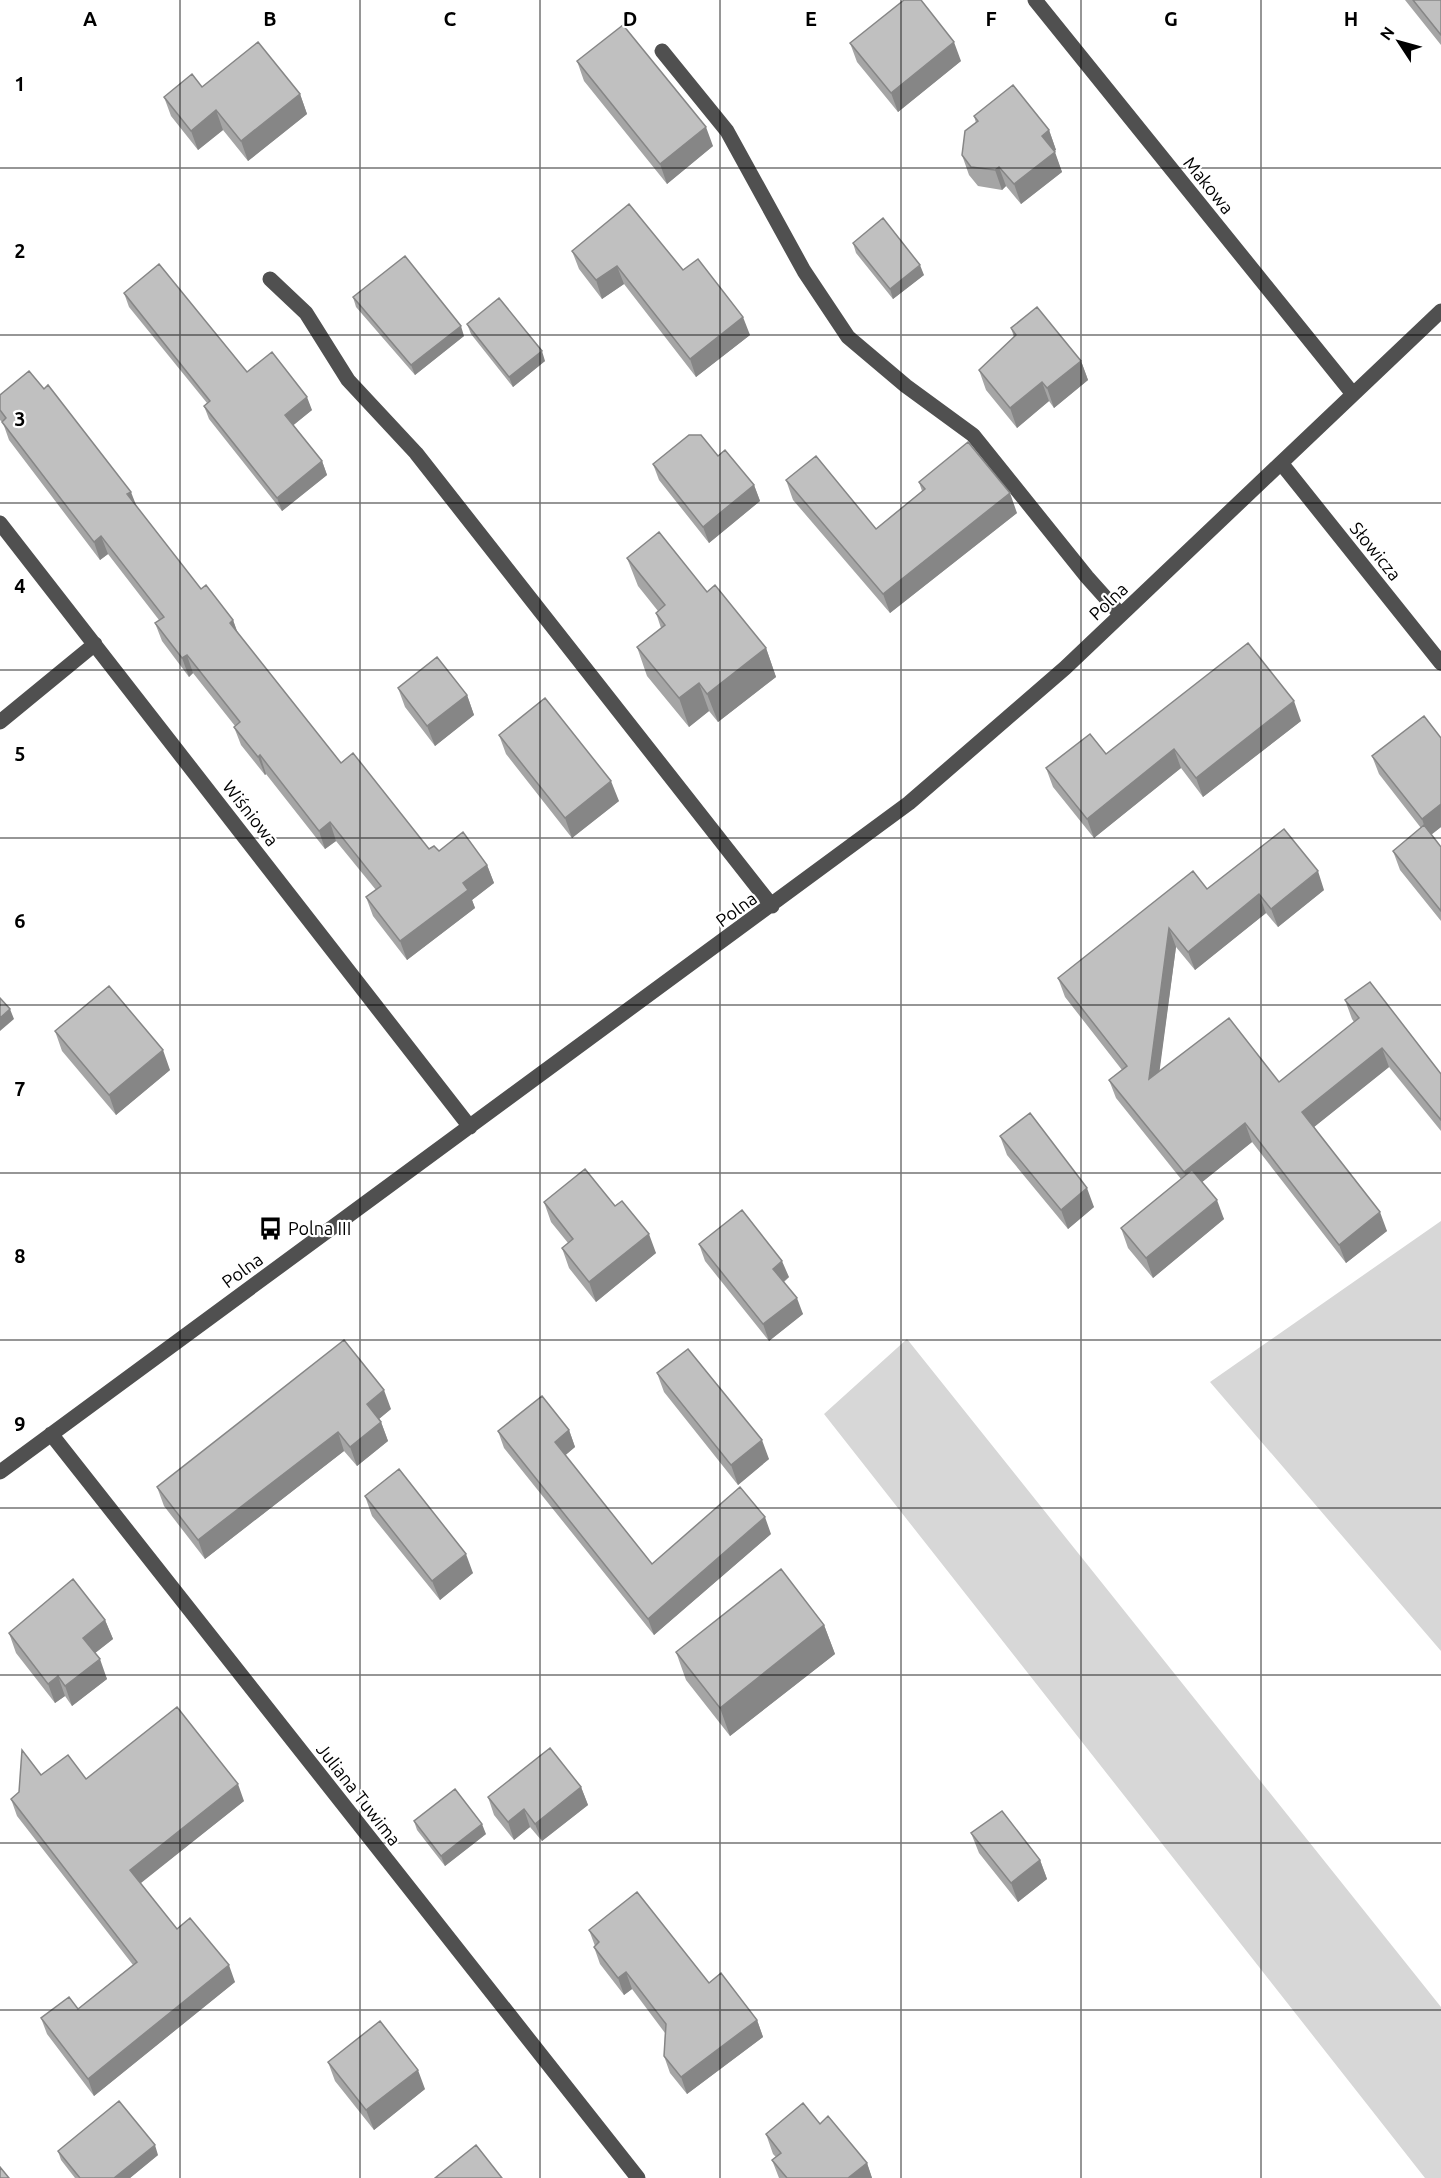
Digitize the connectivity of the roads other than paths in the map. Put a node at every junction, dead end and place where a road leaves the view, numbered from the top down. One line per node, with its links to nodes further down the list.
1 (1035, 0): 5 (street, Makowa)
2 (662, 51): 8 (street)
3 (270, 279): 12 (street)
4 (1441, 310): 5 (street, Polna)
5 (1353, 394): 6 (street, Polna)
6 (1281, 463): 8 (street, Polna); 10 (street, Słowicza)
7 (0, 524): 9 (street, Wiśniowa)
8 (1121, 615): 12 (street, Polna)
9 (95, 644): 11 (street); 13 (street, Wiśniowa)
10 (1441, 663)
11 (0, 722)
12 (772, 906): 13 (street, Polna)
13 (470, 1127): 14 (street, Polna)
14 (51, 1434): 15 (street, Polna); 16 (street, Juliana Tuwima)
15 (0, 1472)
16 (638, 2178)

